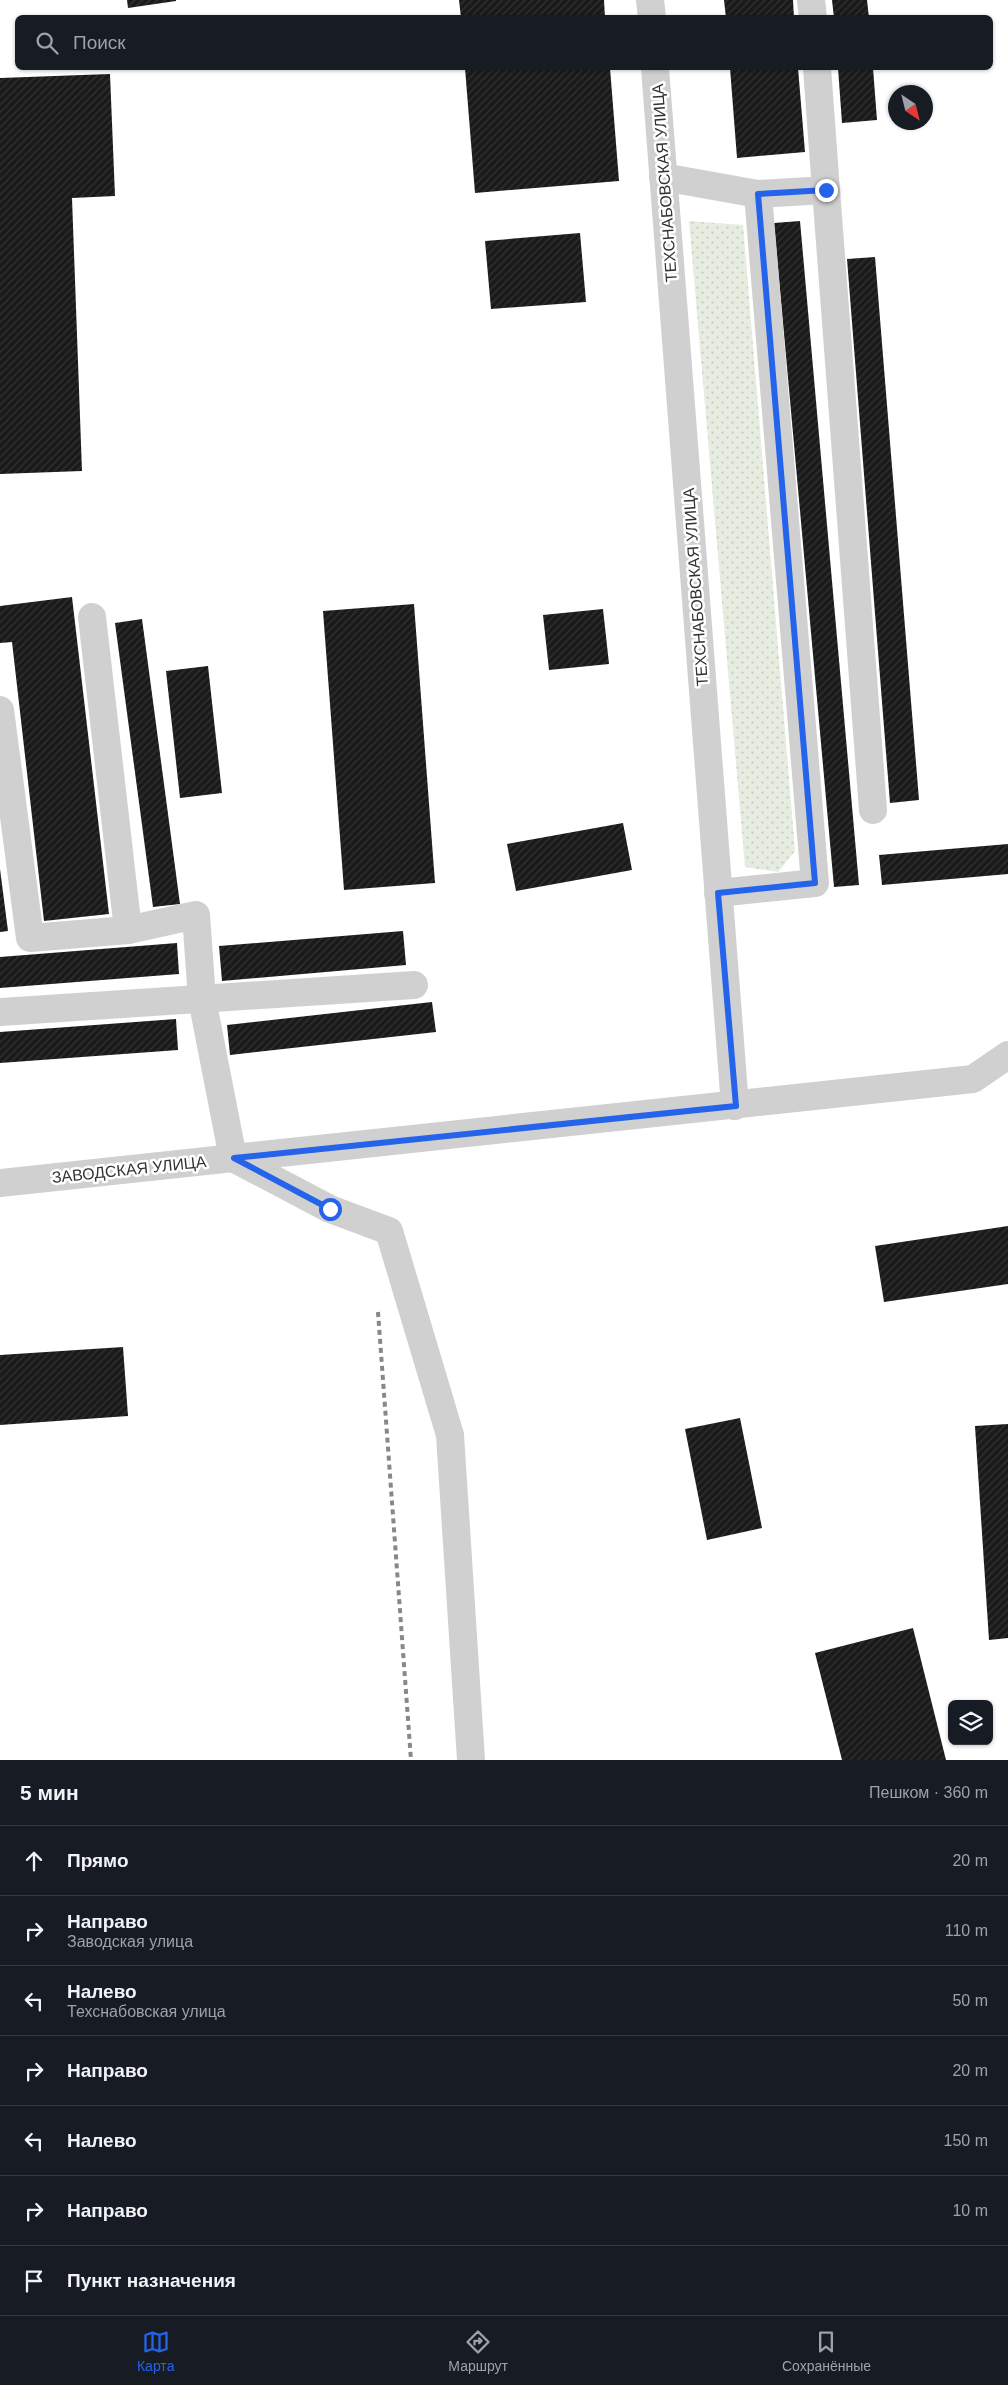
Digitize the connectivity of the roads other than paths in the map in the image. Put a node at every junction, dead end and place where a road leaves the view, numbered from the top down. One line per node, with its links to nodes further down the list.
1 (650, 0): 3 (street)
2 (811, 0): 4 (street)
3 (652, 15)
4 (813, 15)
5 (655, 70): 7 (street, ТЕХСНАБОВСКАЯ УЛИЦА)
6 (817, 70): 8 (street)
7 (663, 176): 9 (street); 13 (street, ТЕХСНАБОВСКАЯ УЛИЦА)
8 (826, 190): 9 (street); 12 (street)
9 (758, 194): 13 (street)
10 (92, 617): 14 (street)
11 (0, 710): 14 (street)
12 (873, 810)
13 (718, 893): 19 (street, ТЕХСНАБОВСКАЯ УЛИЦА)
14 (128, 930): 16 (street)
15 (414, 985): 16 (street)
16 (202, 999): 17 (street); 20 (street)
17 (0, 1012)
18 (1008, 1055): 19 (street, ЗАВОДСКАЯ УЛИЦА)
19 (736, 1106): 20 (street, ЗАВОДСКАЯ УЛИЦА)
20 (234, 1158): 21 (street, ЗАВОДСКАЯ УЛИЦА); 22 (street)
21 (0, 1183)
22 (471, 1760)

